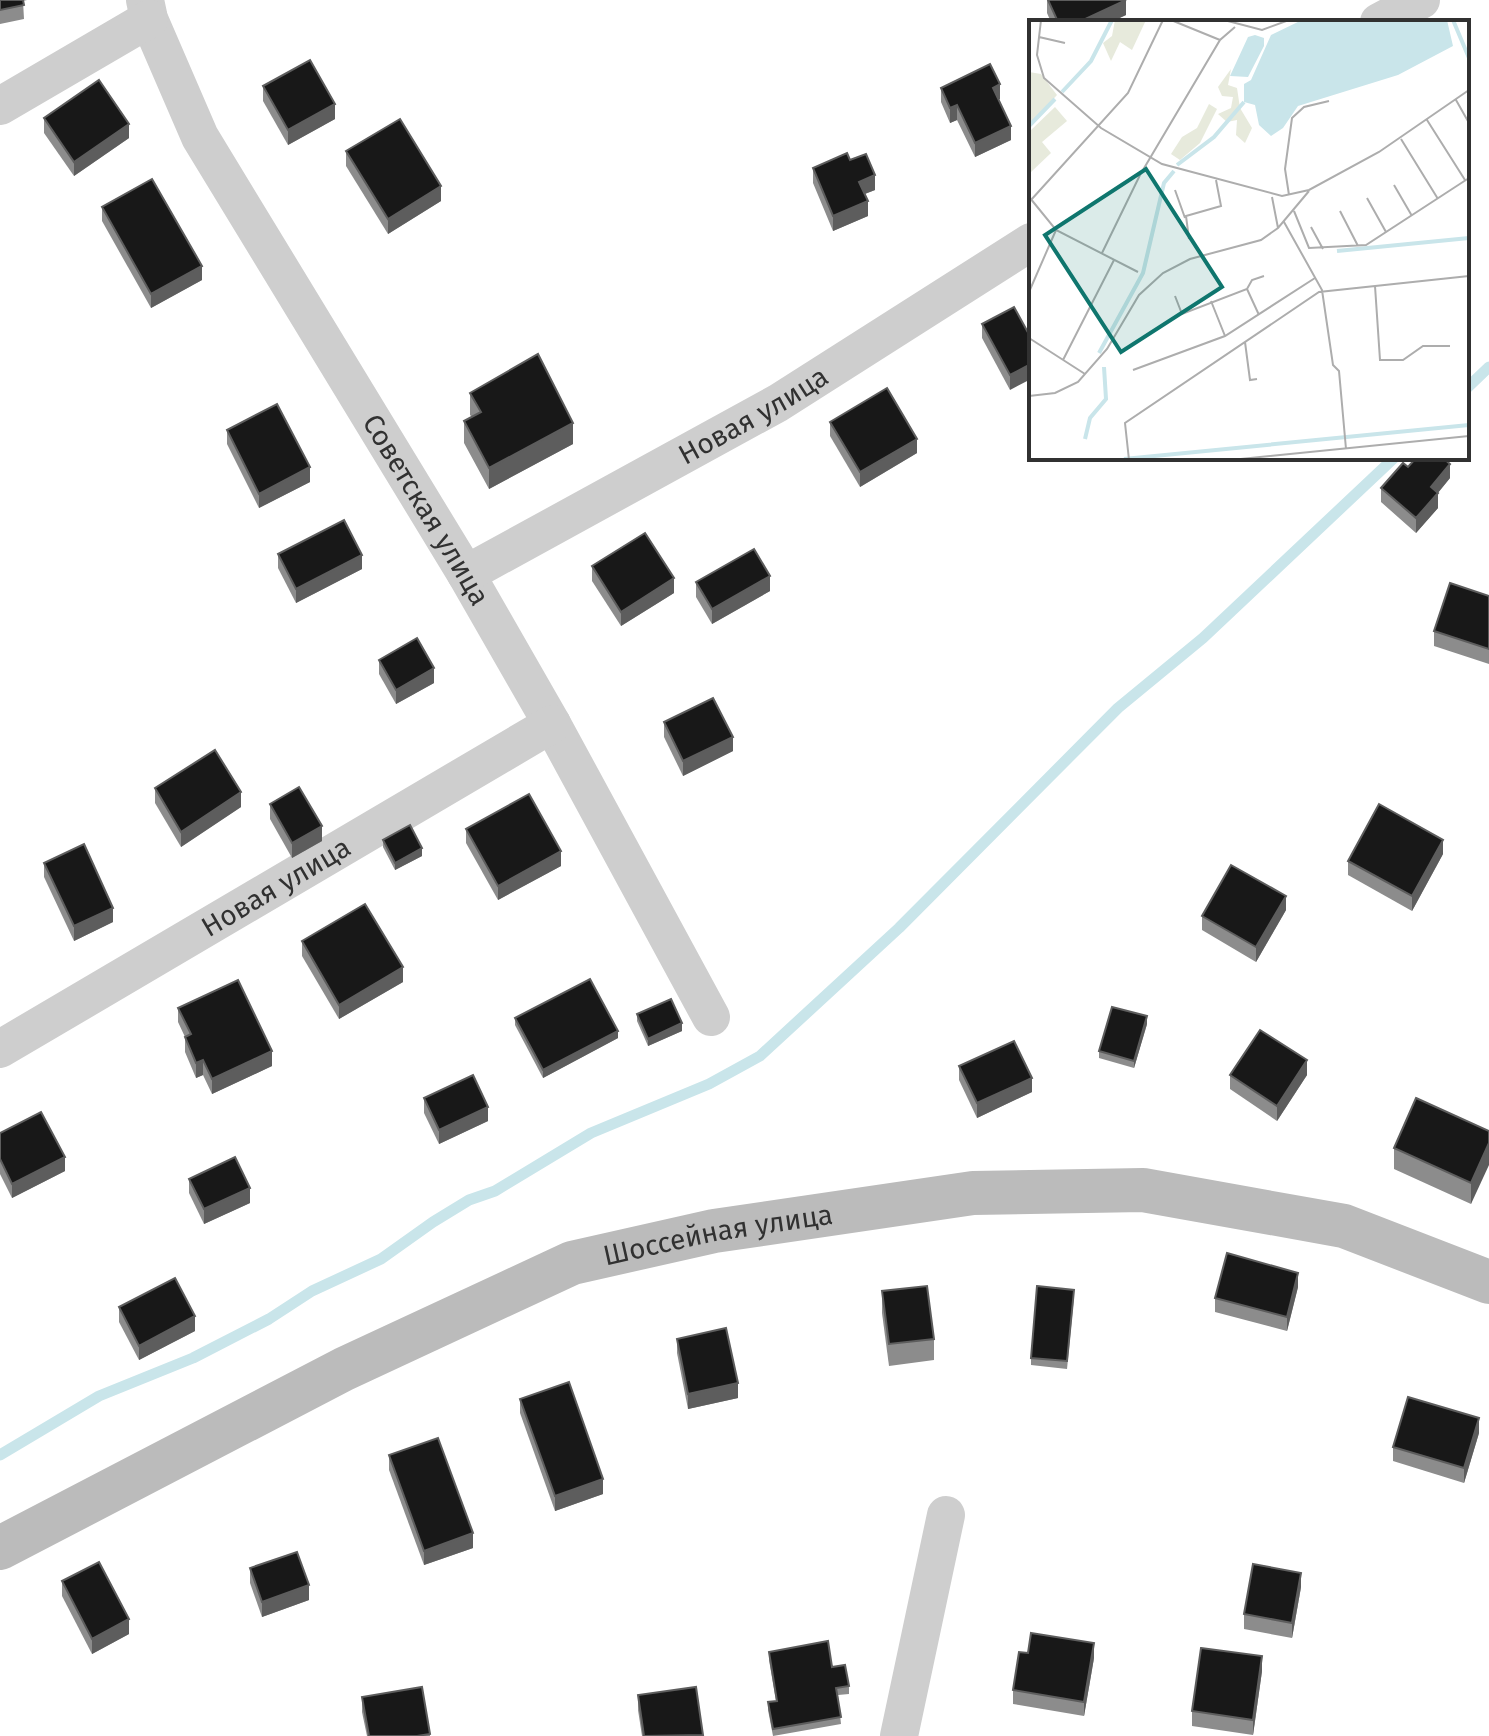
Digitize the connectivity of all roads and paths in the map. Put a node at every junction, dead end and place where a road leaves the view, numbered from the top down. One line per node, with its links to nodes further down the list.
1 (1421, 0): 3 (street)
2 (147, 10): 4 (street); 6 (street, Советская улица)
3 (1383, 20)
4 (0, 106)
5 (1029, 243): 6 (street, Новая улица)
6 (466, 574): 7 (street, Советская улица)
7 (552, 724): 8 (street, Советская улица); 9 (street, Новая улица)
8 (711, 1017)
9 (0, 1049)
10 (1489, 1282): 12 (main road, Шоссейная улица)
11 (946, 1515): 13 (street)
12 (0, 1548)
13 (899, 1736)

